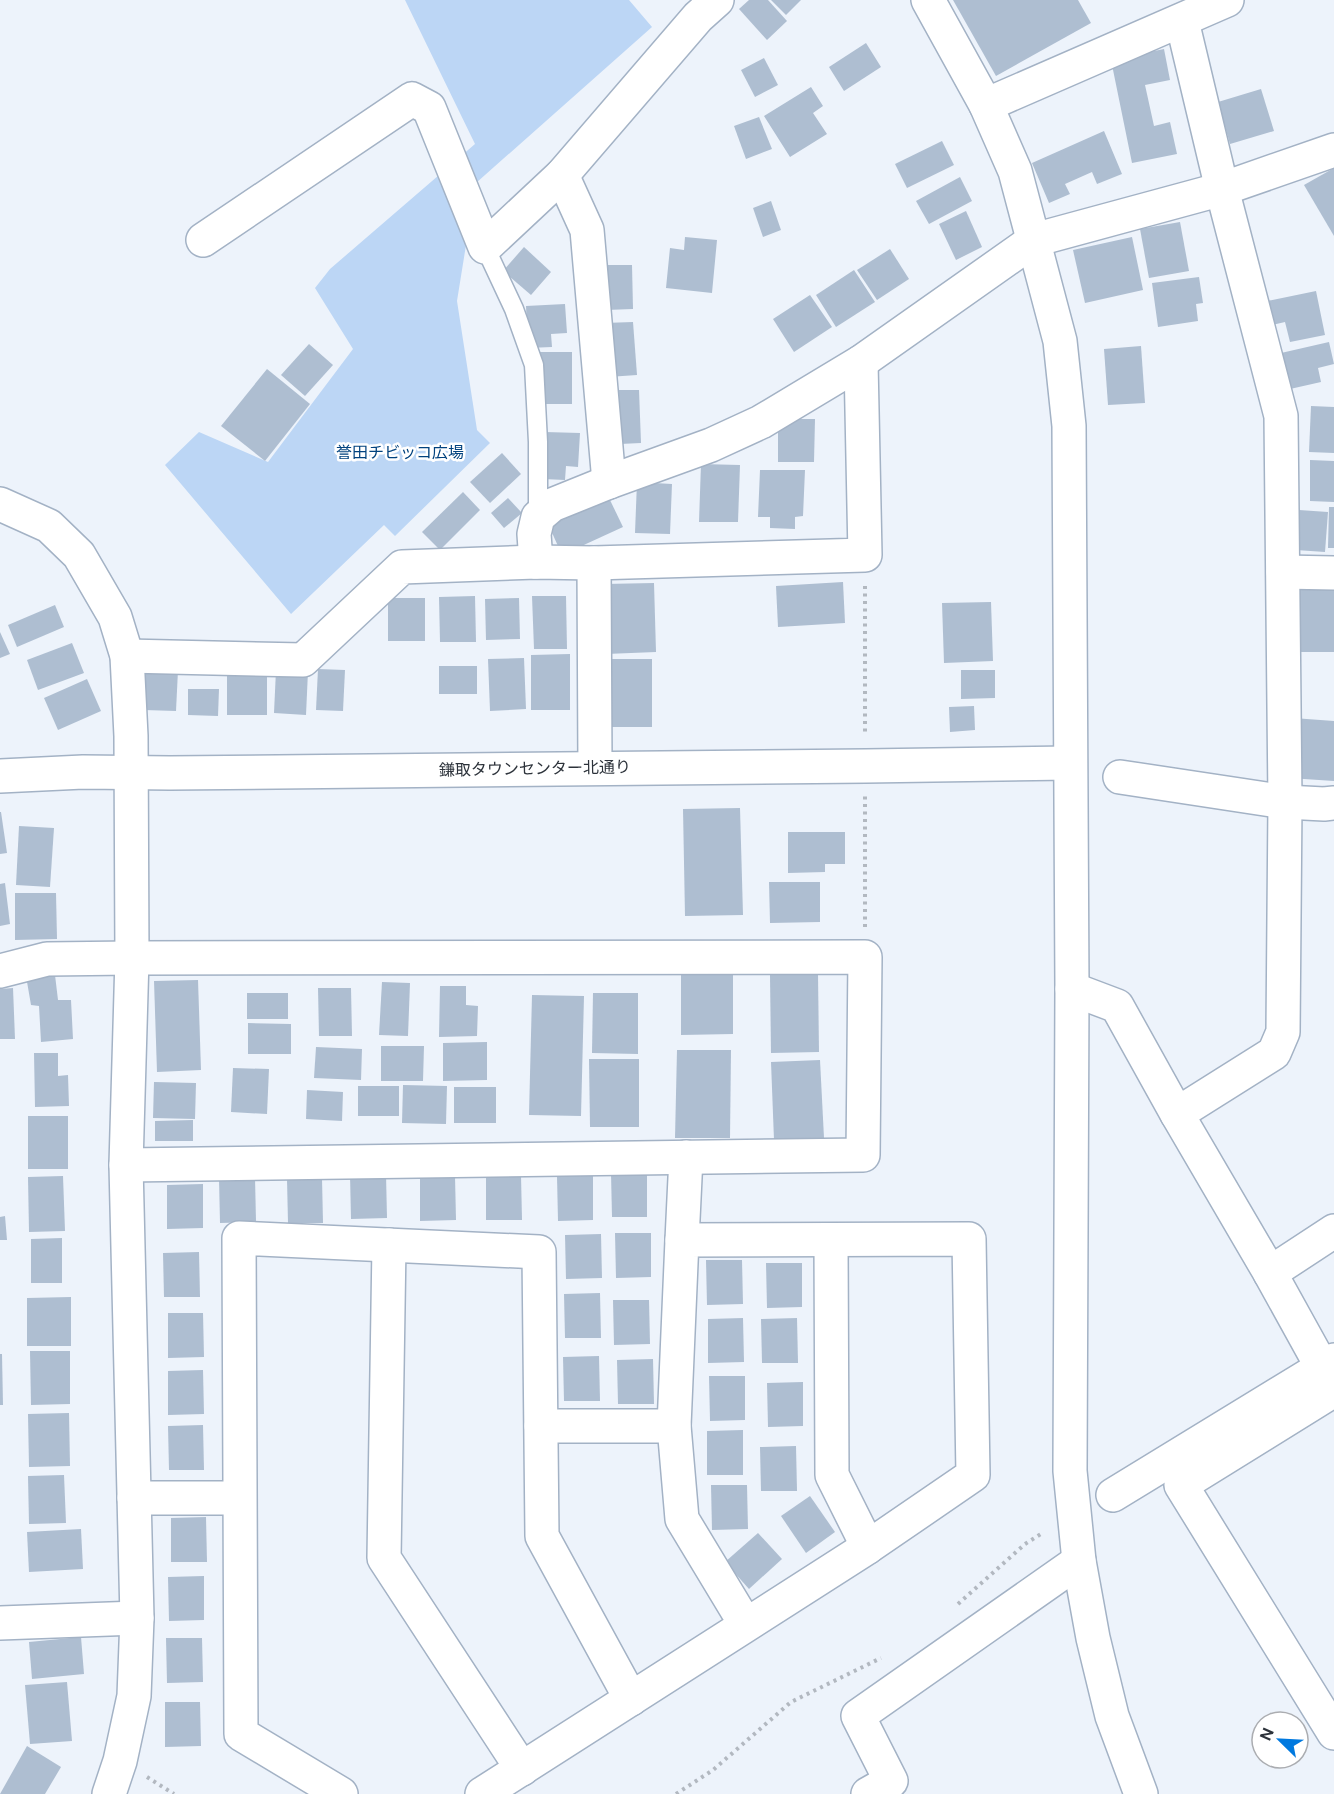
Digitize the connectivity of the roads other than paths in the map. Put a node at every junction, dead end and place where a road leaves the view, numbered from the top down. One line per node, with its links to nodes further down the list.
1 (717, 0): 7 (street)
2 (928, 0): 5 (street)
3 (1227, 0): 4 (street)
4 (1182, 21): 5 (street); 8 (street)
5 (986, 105): 10 (street)
6 (1334, 150): 8 (street)
7 (562, 175): 11 (street); 13 (street)
8 (1222, 189): 10 (street); 18 (street)
9 (203, 240): 11 (street)
10 (1034, 240): 12 (street); 21 (street)
11 (485, 247): 15 (lane)
12 (861, 362): 13 (street); 17 (street)
13 (609, 482): 15 (street)
14 (0, 504): 20 (street)
15 (538, 518): 16 (street)
16 (536, 561): 17 (street); 20 (street)
17 (594, 562): 22 (street)
18 (1283, 572): 19 (street); 26 (street)
19 (1334, 573)
20 (127, 656): 23 (street)
21 (1070, 763): 22 (street, 鎌取タウンセンター北通り); 30 (street)
22 (595, 768): 23 (street, 鎌取タウンセンター北通り)
23 (131, 772): 24 (street, 鎌取タウンセンター北通り); 28 (street)
24 (0, 776)
25 (1120, 777): 26 (street)
26 (1285, 802): 27 (street); 31 (street)
27 (1334, 803)
28 (132, 957): 29 (street); 32 (street); 33 (street)
29 (0, 971)
30 (1072, 989): 31 (street); 46 (street)
31 (1177, 1114): 38 (street)
32 (686, 1157): 33 (street); 35 (street)
33 (126, 1165): 43 (street)
34 (1334, 1231): 38 (street)
35 (682, 1240): 36 (street); 41 (street)
36 (831, 1240): 45 (street); 45 (street)
37 (389, 1245): 40 (street); 44 (street); 52 (street)
38 (1270, 1273): 39 (street)
39 (1330, 1372): 42 (street); 51 (street)
40 (541, 1426): 41 (street); 50 (street)
41 (674, 1426): 49 (street)
42 (1113, 1495)
43 (134, 1498): 44 (street); 47 (street)
44 (239, 1498): 55 (street)
45 (868, 1547): 49 (street)
46 (1079, 1561): 53 (street); 57 (street)
47 (137, 1618): 48 (street); 54 (street)
48 (0, 1623)
49 (746, 1625): 50 (street)
50 (631, 1699): 52 (street)
51 (1334, 1733)
52 (522, 1769): 56 (street)
53 (886, 1790)
54 (109, 1794)
55 (341, 1794)
56 (482, 1794)
57 (1141, 1794)

